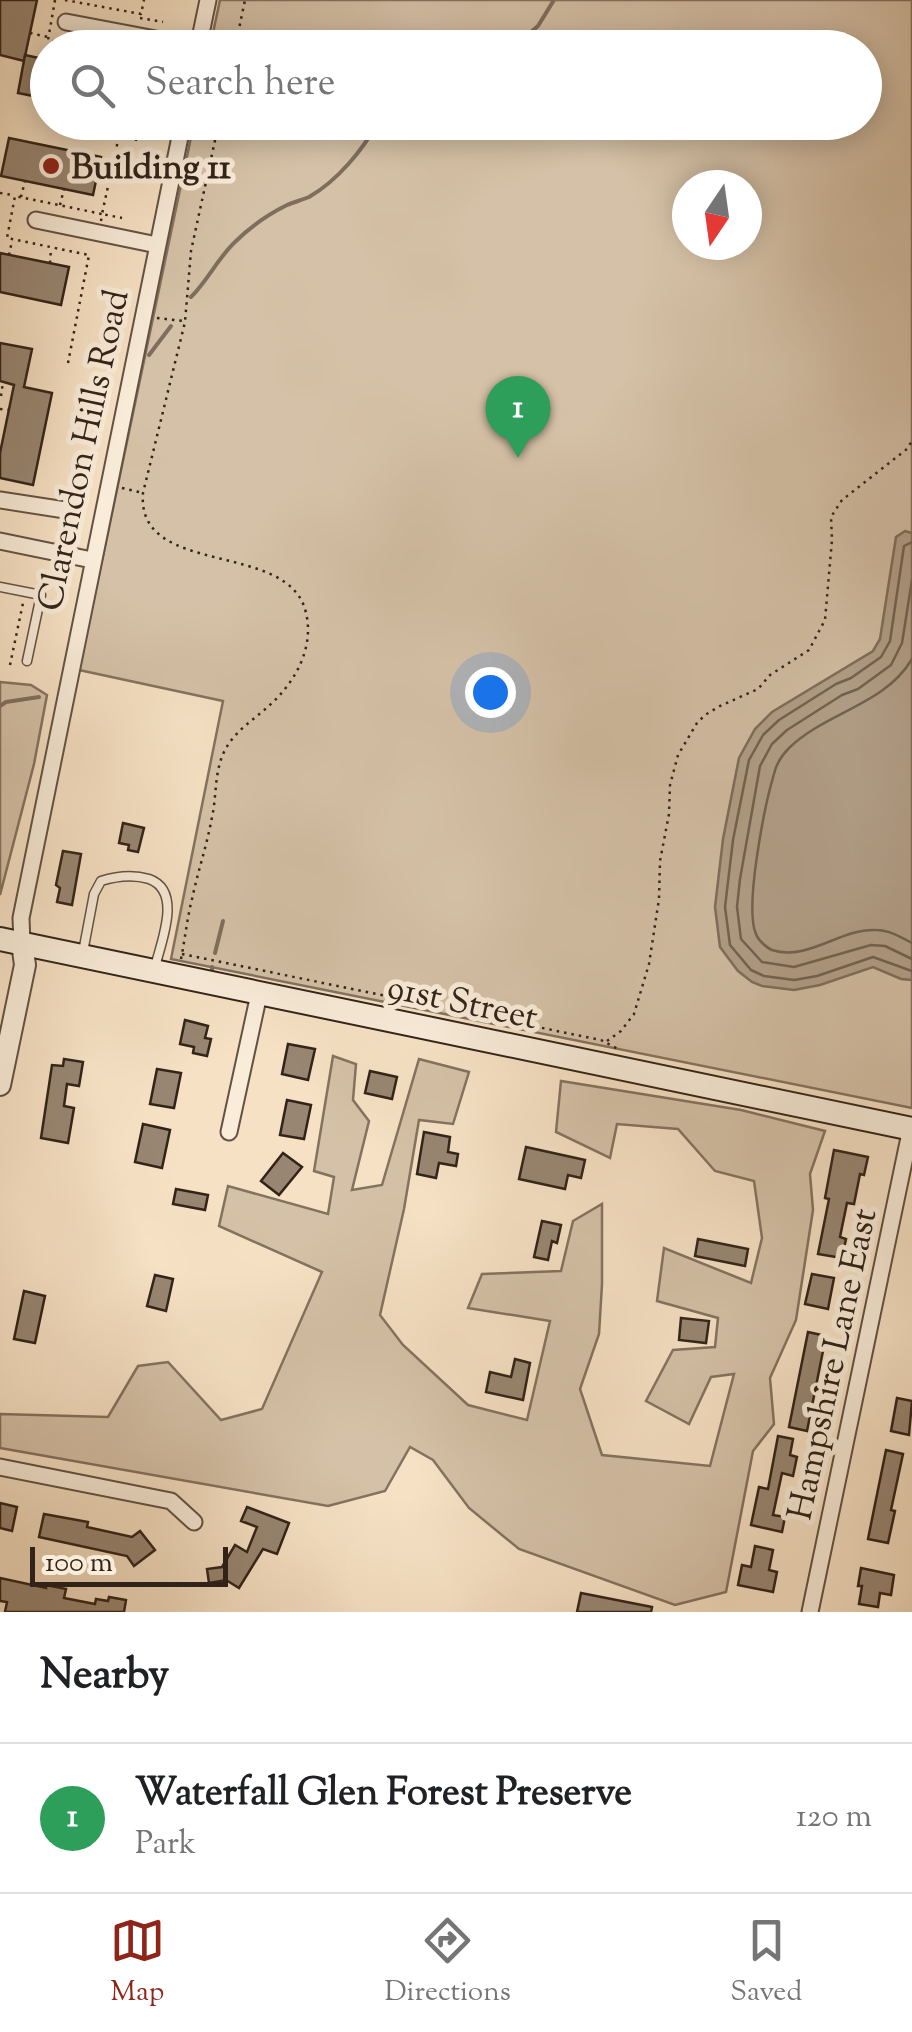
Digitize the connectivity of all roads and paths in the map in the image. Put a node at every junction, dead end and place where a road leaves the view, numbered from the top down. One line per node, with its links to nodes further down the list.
1 (65, 0): 6 (path)
2 (103, 0): 6 (path)
3 (144, 0): 7 (path)
4 (208, 0): 11 (street)
5 (245, 0): 12 (path)
6 (101, 7): 7 (path)
7 (140, 18): 9 (path)
8 (66, 22): 10 (street)
9 (162, 22)
10 (108, 30)
11 (202, 30)
12 (238, 30)
13 (117, 140): 22 (path)
14 (178, 140): 29 (street, Clarendon Hills Road)
15 (214, 140): 33 (path)
16 (26, 181): 20 (path)
17 (64, 189): 21 (path)
18 (0, 193): 19 (path)
19 (15, 196): 20 (path); 27 (path)
20 (21, 197): 21 (path)
21 (60, 205): 22 (path)
22 (102, 214): 23 (path); 25 (path)
23 (122, 218)
24 (36, 220): 29 (street)
25 (100, 222)
26 (0, 234): 27 (path)
27 (8, 235): 28 (path)
28 (12, 239): 30 (path); 31 (path)
29 (157, 245): 34 (street, Clarendon Hills Road)
30 (52, 247): 32 (path); 35 (path)
31 (9, 255)
32 (50, 263)
33 (185, 322): 34 (path); 42 (path)
34 (140, 325): 46 (street, Clarendon Hills Road)
35 (68, 363)
36 (3, 382): 37 (path)
37 (0, 397)
38 (0, 409): 39 (path)
39 (9, 410)
40 (912, 441): 57 (path)
41 (115, 486): 42 (path)
42 (143, 493): 52 (path)
43 (0, 500): 44 (street)
44 (65, 510)
45 (0, 541): 46 (street)
46 (92, 560): 51 (street, Clarendon Hills Road)
47 (0, 587): 49 (lane)
48 (24, 596): 50 (path)
49 (27, 662)
50 (10, 664)
51 (11, 941): 53 (main road, 91st Street); 59 (street, Clarendon Hills Road)
52 (182, 954): 54 (path); 57 (path)
53 (82, 956): 55 (main road, 91st Street); 55 (lane)
54 (181, 961)
55 (154, 971): 56 (main road, 91st Street)
56 (259, 994): 61 (main road, 91st Street); 62 (street)
57 (606, 1042): 58 (path)
58 (619, 1050)
59 (3, 1058): 60 (street, Clarendon Hills Road)
60 (0, 1085)
61 (912, 1128): 65 (street, Hampshire Lane East)
62 (229, 1132)
63 (0, 1467): 64 (street)
64 (194, 1522)
65 (810, 1612)

